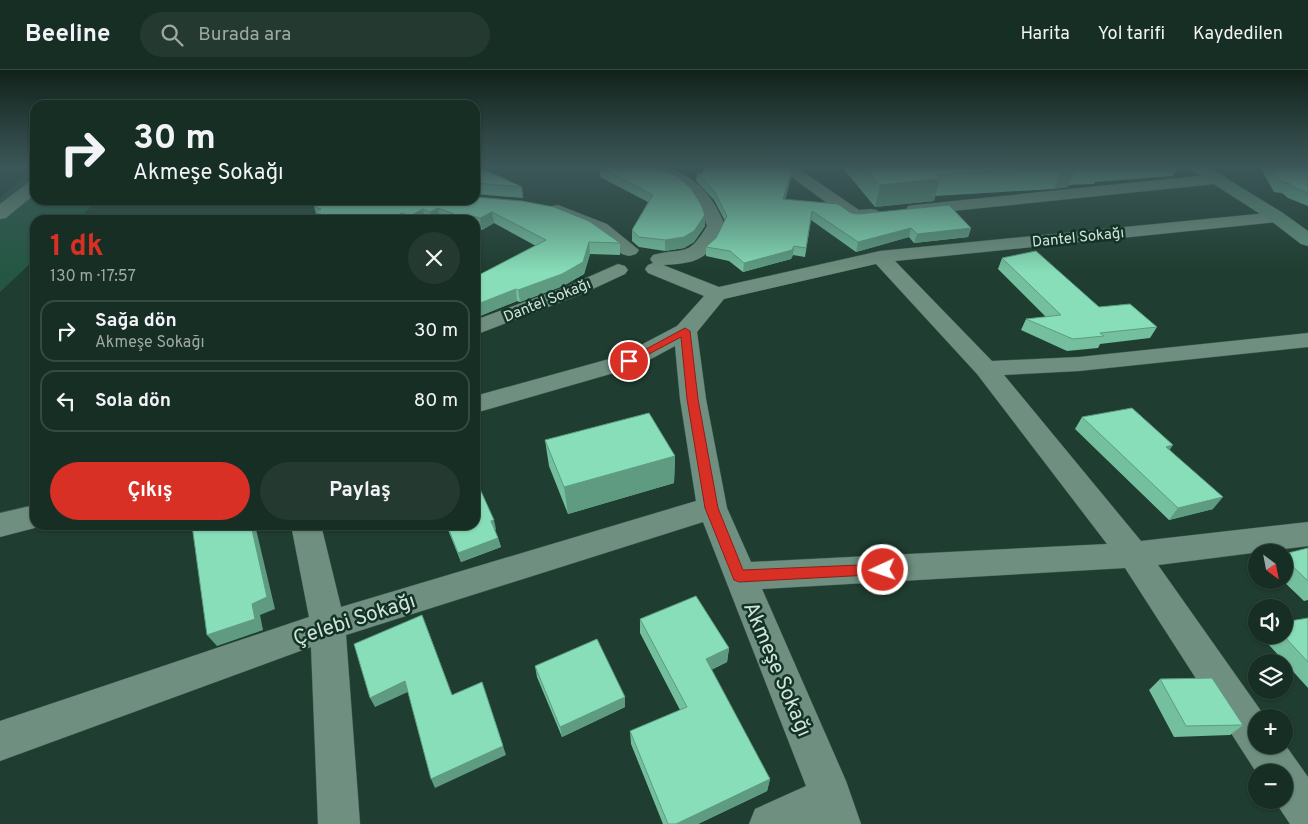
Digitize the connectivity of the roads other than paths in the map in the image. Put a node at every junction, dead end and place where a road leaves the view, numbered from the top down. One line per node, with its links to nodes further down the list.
1 (707, 202): 10 (street)
2 (837, 202): 3 (street)
3 (990, 202)
4 (1254, 202): 6 (street)
5 (541, 206): 8 (street)
6 (1277, 217): 7 (street); 9 (street, Dantel Sokağı)
7 (1308, 240)
8 (629, 250): 10 (street); 11 (street)
9 (880, 256): 12 (street, Dantel Sokağı); 16 (street)
10 (657, 264): 11 (street); 12 (street)
11 (618, 270): 13 (street, Dantel Sokağı)
12 (717, 294): 14 (street)
13 (480, 326)
14 (685, 331): 17 (street); 18 (street, Akmeşe Sokağı)
15 (1308, 340): 16 (street)
16 (986, 369): 23 (street)
17 (480, 404)
18 (712, 508): 24 (street, Akmeşe Sokağı); 25 (street, Çelebi Sokağı)
19 (30, 518): 20 (street)
20 (0, 525)
21 (307, 530): 25 (street)
22 (1308, 534): 23 (street)
23 (1134, 555): 24 (street); 26 (street)
24 (739, 576): 29 (street, Akmeşe Sokağı)
25 (328, 626): 27 (street, Çelebi Sokağı); 31 (street)
26 (1248, 725)
27 (0, 741)
28 (1293, 792): 30 (street)
29 (835, 810): 32 (street, Akmeşe Sokağı)
30 (1308, 814)
31 (340, 824)
32 (770, 824)

